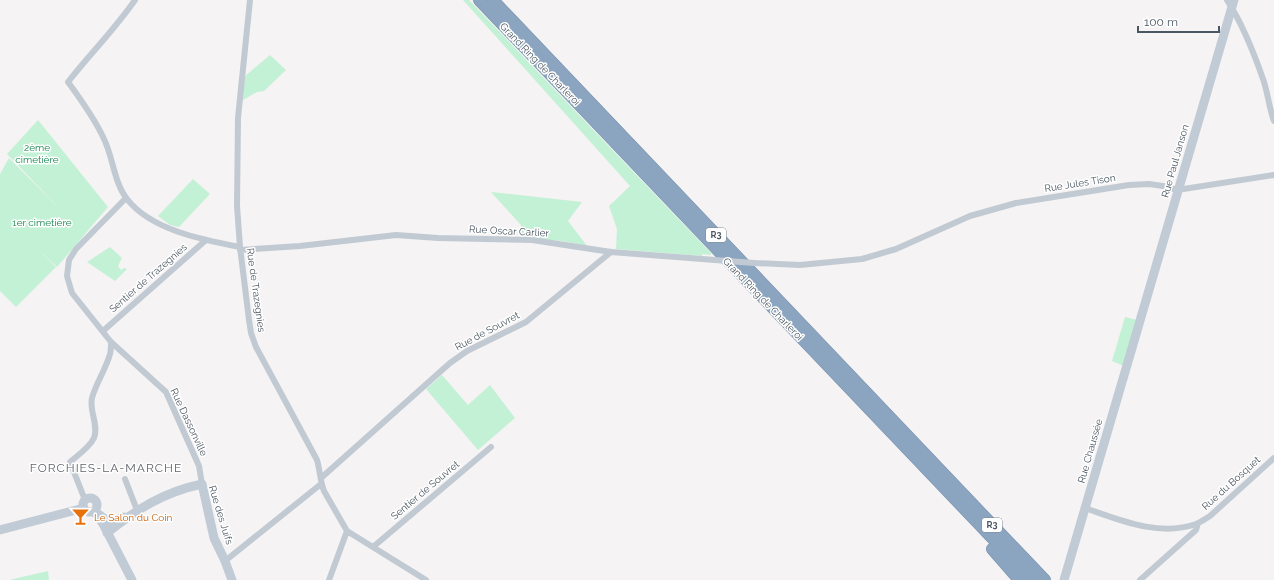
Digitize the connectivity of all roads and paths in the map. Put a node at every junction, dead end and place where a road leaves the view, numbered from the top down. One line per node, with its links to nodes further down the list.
1 (136, 0): 9 (street, Rue Oscar Carlier)
2 (250, 0): 11 (street, Rue de Trazegnies)
3 (479, 0): 23 (highway, Grand Ring de Charleroi / R3)
4 (493, 0): 40 (highway, Grand Ring de Charleroi / R3)
5 (1231, 2): 6 (street); 8 (main road, Rue Paul Janson)
6 (1274, 121)
7 (1274, 175): 8 (street, Rue Jules Tison)
8 (1178, 190): 13 (street, Rue Jules Tison); 14 (main road, Rue Paul Janson)
9 (126, 198): 10 (street, Rue Oscar Carlier); 15 (street, Rue Dassonville)
10 (206, 240): 11 (street, Rue Oscar Carlier); 15 (street, Sentier de Trazegnies)
11 (240, 249): 12 (street, Rue Oscar Carlier); 19 (street, Rue de Trazegnies)
12 (611, 252): 13 (street, Rue Oscar Carlier, bridge); 19 (street, Rue de Souvret)
13 (800, 265)
14 (1137, 329): 25 (main road, Rue Chaussée)
15 (103, 331): 16 (street, Rue Dassonville)
16 (111, 342): 21 (street, Rue Dassonville); 24 (street)
17 (490, 447): 32 (street, Sentier de Souvret)
18 (1274, 458): 28 (street, Rue du Bosquet)
19 (321, 478): 22 (street, Rue de Trazegnies)
20 (125, 479): 27 (street)
21 (202, 484): 27 (main road, Rue des Juifs); 33 (main road, Rue des Juifs)
22 (322, 484): 30 (street, Rue de Trazegnies); 33 (street)
23 (958, 503): 38 (highway); 39 (highway, Grand Ring de Charleroi / R3)
24 (84, 504): 26 (main road); 29 (main road)
25 (1085, 508): 28 (street, Rue du Bosquet); 41 (main road, Rue Chaussée)
26 (95, 510): 27 (main road, Rue des Juifs); 31 (main road)
27 (133, 513): 31 (main road, Rue des Juifs)
28 (1198, 523): 42 (street)
29 (0, 530)
30 (348, 531): 32 (street); 36 (street)
31 (107, 533): 34 (main road)
32 (373, 547): 37 (street)
33 (225, 561): 35 (main road, Rue des Juifs)
34 (132, 580)
35 (232, 580)
36 (329, 580)
37 (426, 580)
38 (1019, 580)
39 (1032, 580)
40 (1045, 580)
41 (1064, 580)
42 (1140, 580)

